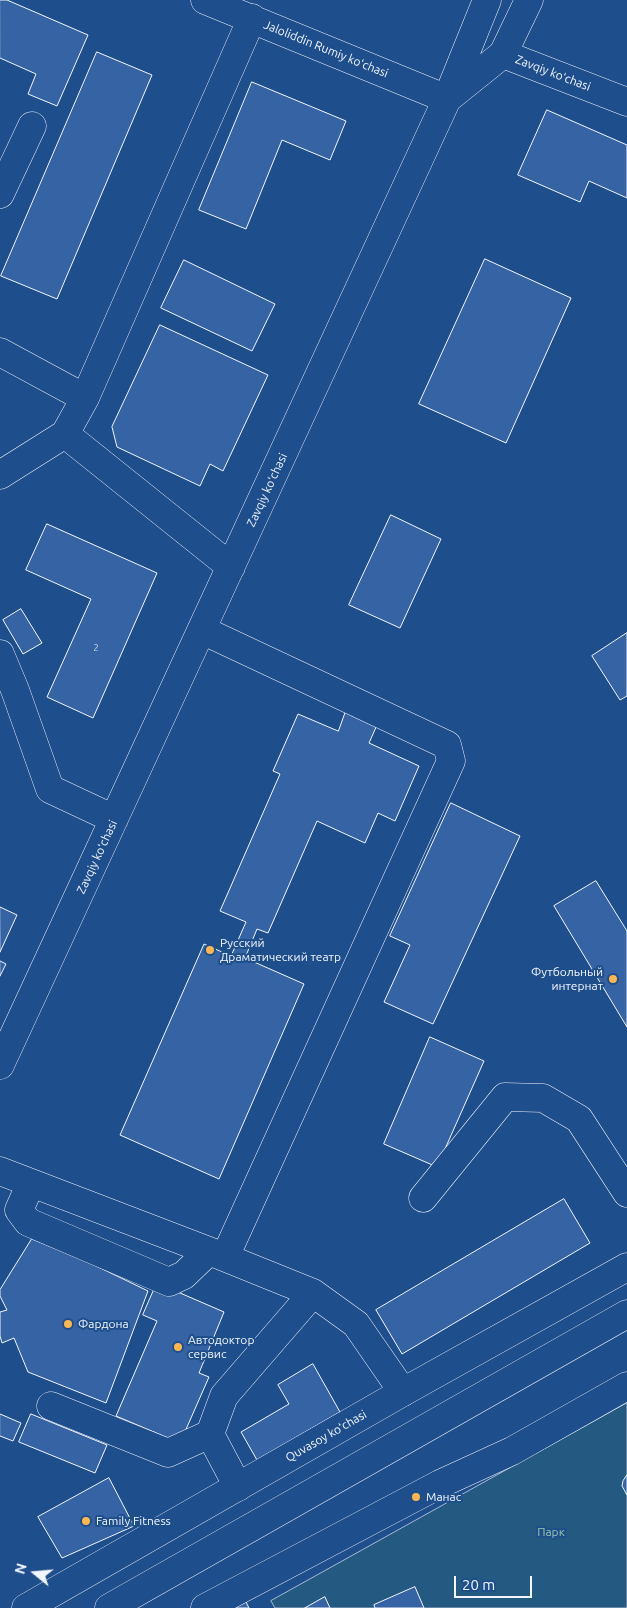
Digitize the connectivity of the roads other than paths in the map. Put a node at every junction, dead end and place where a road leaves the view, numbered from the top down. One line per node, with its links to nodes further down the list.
1 (205, 0): 4 (street, Jaloliddin Rumiy koʻchasi)
2 (487, 0): 6 (street)
3 (529, 0): 5 (street)
4 (252, 18): 6 (street, Jaloliddin Rumiy koʻchasi); 11 (street)
5 (503, 54): 6 (street, Zavqiy koʻchasi); 7 (street, Zavqiy koʻchasi)
6 (447, 99): 14 (street, Zavqiy koʻchasi)
7 (627, 102)
8 (32, 126): 9 (street)
9 (0, 194)
10 (0, 352): 11 (street)
11 (85, 398): 12 (street)
12 (65, 434): 13 (street); 14 (street)
13 (0, 475)
14 (231, 567): 15 (street, Zavqiy koʻchasi)
15 (202, 630): 17 (street, Zavqiy koʻchasi); 23 (street)
16 (2, 663): 17 (street)
17 (114, 819): 18 (street, Zavqiy koʻchasi)
18 (0, 1066)
19 (0, 1171): 20 (street)
20 (31, 1183): 23 (street); 23 (street)
21 (627, 1192): 22 (street)
22 (423, 1198)
23 (217, 1254): 25 (street)
24 (627, 1267): 28 (street, Quvasoy koʻchasi)
25 (313, 1293): 28 (street); 30 (street)
26 (627, 1314): 33 (street)
27 (627, 1386): 34 (street)
28 (404, 1392): 31 (street, Quvasoy koʻchasi)
29 (51, 1406): 30 (street)
30 (210, 1434): 31 (street)
31 (238, 1487): 32 (street, Quvasoy koʻchasi)
32 (26, 1608)
33 (109, 1608)
34 (205, 1608)

